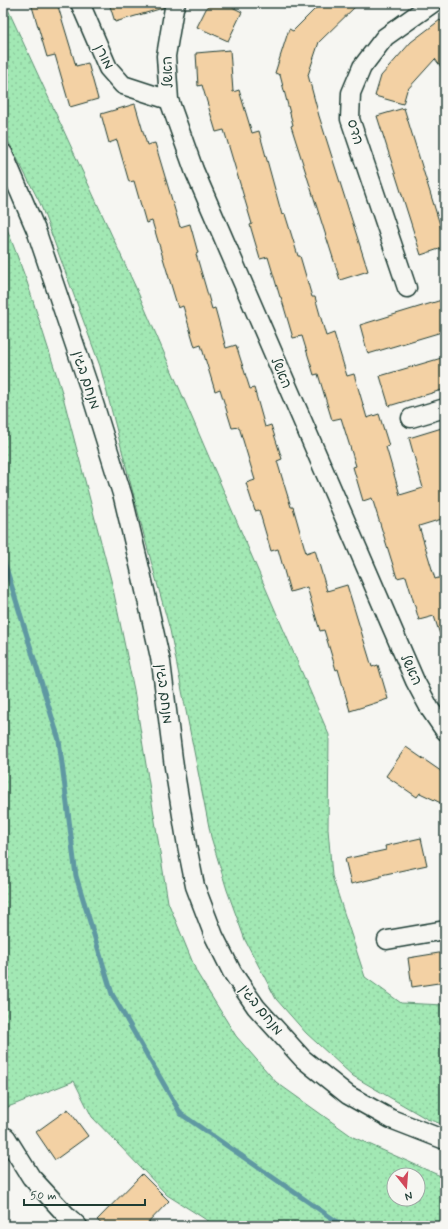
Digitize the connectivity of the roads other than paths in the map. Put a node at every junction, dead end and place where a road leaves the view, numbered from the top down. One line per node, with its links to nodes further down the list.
1 (80, 3): 4 (street, מורן)
2 (176, 3): 4 (street, האשל)
3 (434, 3): 6 (street, הדס)
4 (169, 100): 9 (street, האשל)
5 (3, 153): 13 (street, מנחם בגין)
6 (407, 288)
7 (445, 408): 8 (street)
8 (411, 418)
9 (445, 731)
10 (445, 930): 11 (street)
11 (387, 940)
12 (6, 1137): 14 (street)
13 (445, 1140)
14 (78, 1226)

